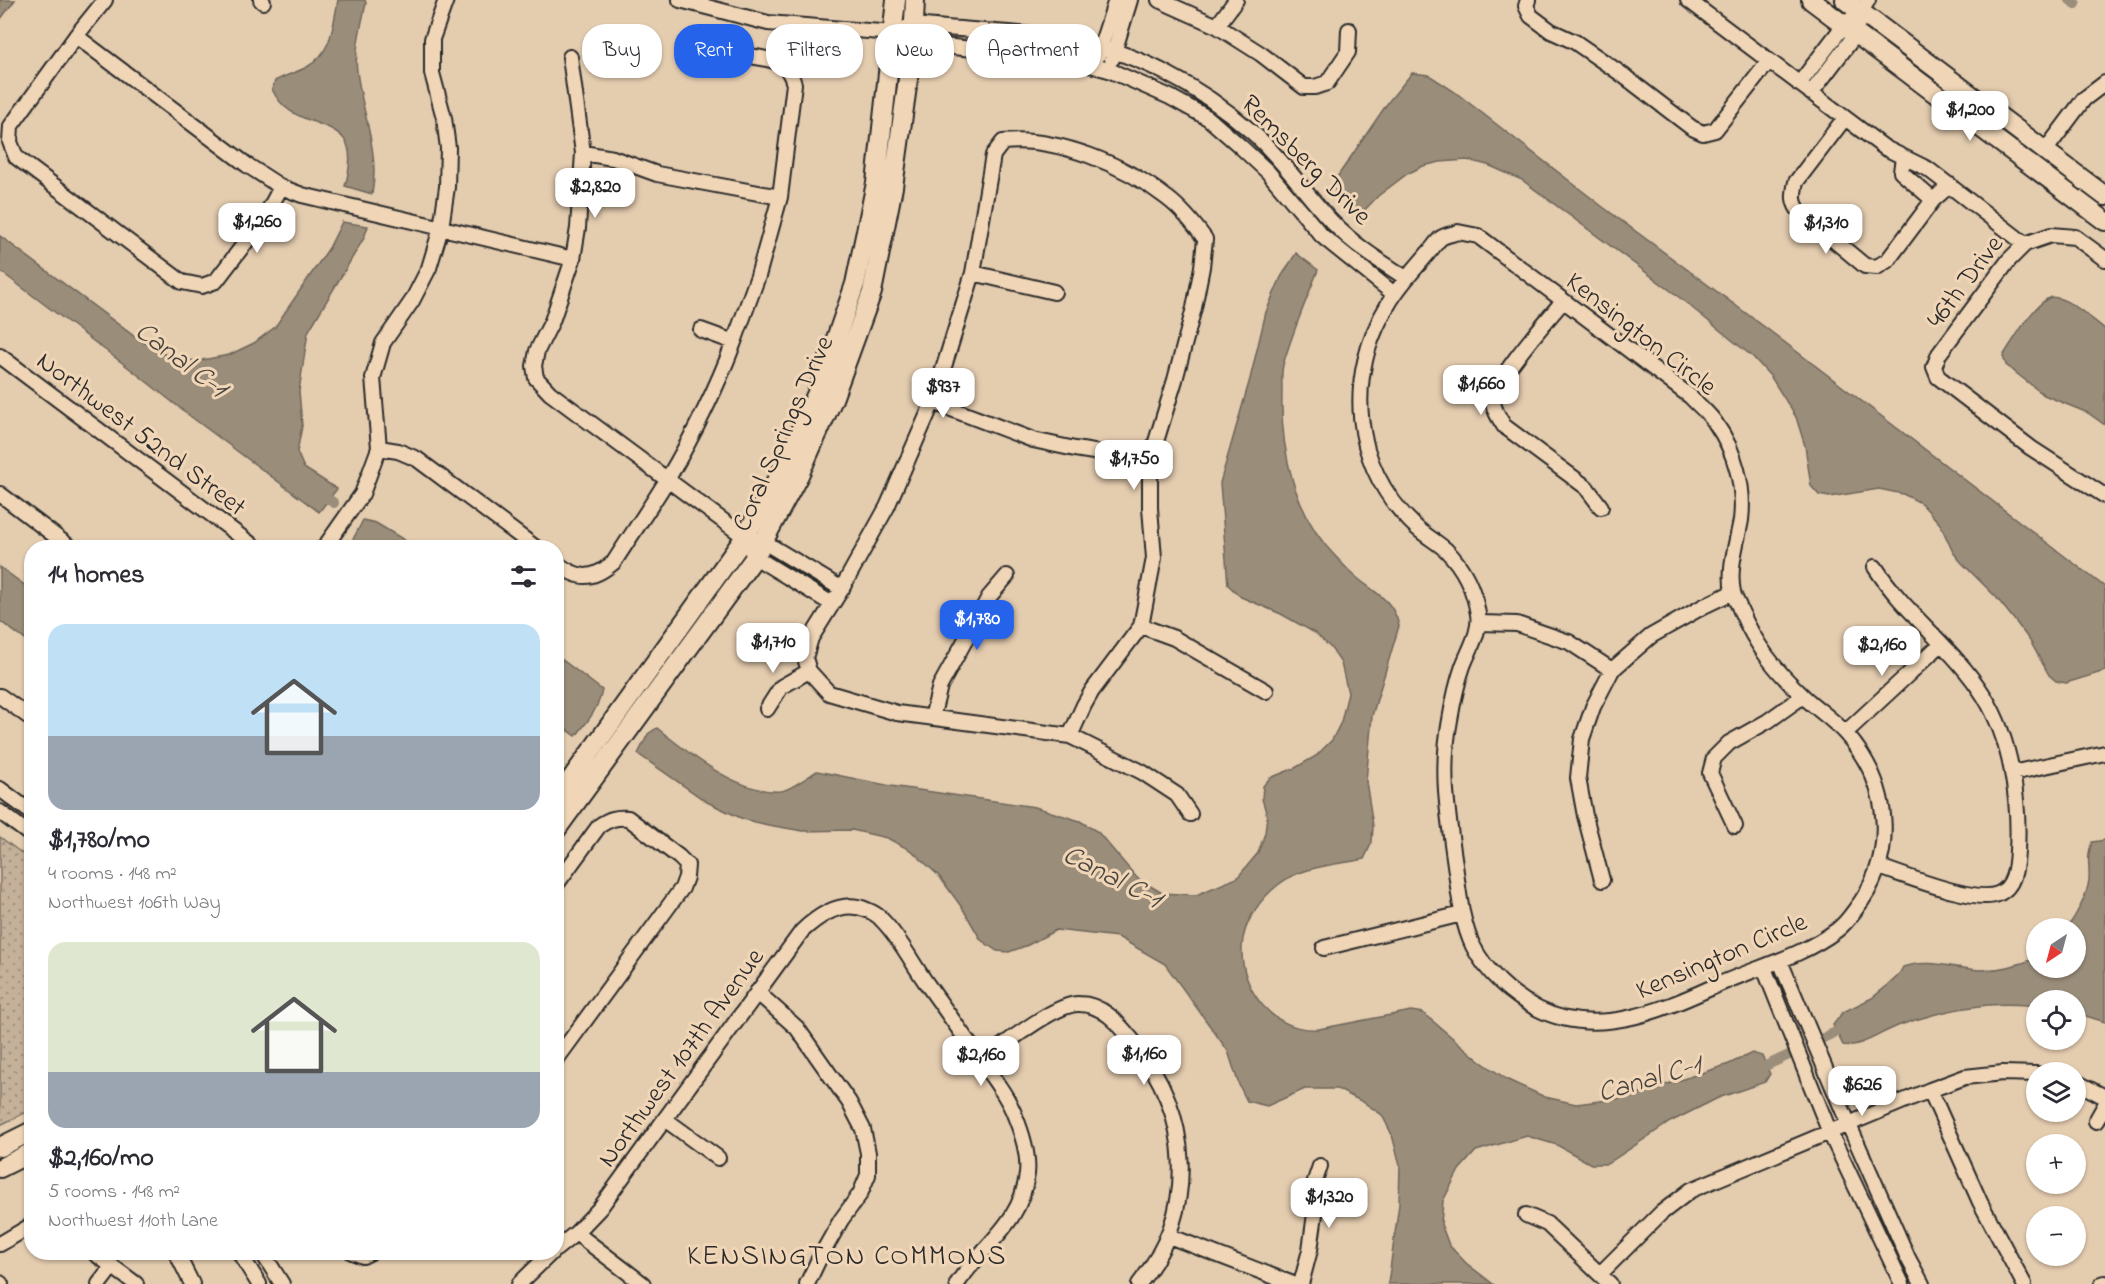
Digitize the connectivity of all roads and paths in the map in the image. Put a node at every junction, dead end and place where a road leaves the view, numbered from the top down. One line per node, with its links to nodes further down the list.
1 (105, 0): 22 (street)
2 (446, 0): 46 (street)
3 (680, 0): 20 (street, Remsberg Drive)
4 (896, 0): 15 (main road, Coral Springs Drive)
5 (915, 0): 16 (main road, Coral Springs Drive)
6 (1116, 0): 23 (street)
7 (1130, 0): 23 (street)
8 (1159, 0): 17 (street)
9 (1236, 0): 17 (street)
10 (1688, 0): 27 (street, 46th Drive)
11 (1810, 0): 18 (main road)
12 (1845, 0): 14 (main road)
13 (1527, 3): 27 (street)
14 (1864, 6): 18 (street); 36 (main road)
15 (894, 24)
16 (914, 24)
17 (1217, 26): 19 (street)
18 (1850, 29): 33 (street); 34 (street); 37 (main road)
19 (1349, 30)
20 (875, 32)
21 (954, 35): 23 (street, Remsberg Drive)
22 (76, 36): 41 (street); 41 (street)
23 (1108, 49): 26 (street); 29 (street); 51 (street, Remsberg Drive)
24 (570, 57): 38 (street)
25 (754, 57): 43 (street)
26 (1101, 58)
27 (1769, 61): 33 (street, 46th Drive)
28 (1101, 68): 29 (street, Remsberg Drive)
29 (1109, 70): 53 (street, Remsberg Drive)
30 (888, 78): 65 (main road, Coral Springs Drive)
31 (907, 78): 70 (main road, Coral Springs Drive)
32 (2105, 83): 36 (street)
33 (1799, 84): 34 (street, 46th Drive)
34 (1810, 93): 35 (street, 46th Drive)
35 (1844, 118): 39 (street, 46th Drive); 44 (street)
36 (2045, 151): 37 (main road); 42 (main road)
37 (2014, 152): 45 (main road)
38 (583, 153): 43 (street); 48 (street)
39 (1903, 157): 40 (street, 46th Drive); 44 (street)
40 (1950, 185): 44 (street); 47 (street, 46th Drive)
41 (281, 187): 46 (street)
42 (2105, 196)
43 (780, 197): 56 (street)
44 (1933, 200)
45 (2105, 221)
46 (441, 228): 48 (street); 59 (street)
47 (2025, 244): 49 (street); 63 (street, 46th Drive)
48 (573, 258): 61 (street)
49 (2105, 259)
50 (974, 273): 52 (street); 58 (street); 60 (street)
51 (1406, 278): 53 (street, Kensington Circle); 54 (street, Kensington Circle)
52 (1054, 292)
53 (1394, 294): 77 (street, Kensington Circle)
54 (1563, 301): 64 (street); 75 (street, Kensington Circle)
55 (701, 330): 56 (street)
56 (734, 342): 61 (street)
57 (0, 356): 67 (street, Northwest 52nd Street)
58 (933, 402): 60 (street); 74 (street)
59 (379, 448): 68 (street); 69 (street)
60 (1150, 461): 78 (street)
61 (667, 481): 65 (street); 72 (street)
62 (0, 494): 66 (street)
63 (2105, 496)
64 (1601, 507)
65 (745, 537): 70 (street); 93 (main road, Coral Springs Drive)
66 (60, 540)
67 (245, 540)
68 (330, 540)
69 (525, 540)
70 (759, 549): 74 (street); 76 (street); 97 (main road, Coral Springs Drive)
71 (1875, 567): 79 (street)
72 (564, 569)
73 (1007, 576): 87 (street)
74 (842, 589): 76 (street)
75 (1733, 592): 80 (street); 84 (street, Kensington Circle)
76 (832, 604): 81 (street)
77 (1480, 623): 80 (street); 103 (street, Kensington Circle)
78 (1141, 626): 82 (street); 89 (street)
79 (1941, 644): 88 (street); 91 (street)
80 (1612, 670): 102 (street)
81 (809, 671): 85 (street); 87 (street)
82 (1266, 691)
83 (0, 696): 86 (street)
84 (1803, 696): 88 (street, Kensington Circle); 98 (street)
85 (767, 709)
86 (24, 713)
87 (932, 718): 89 (street)
88 (1845, 733): 100 (street, Kensington Circle)
89 (1070, 736): 96 (street)
90 (2105, 753): 91 (street)
91 (2012, 773): 100 (street)
92 (0, 789): 94 (street)
93 (564, 789)
94 (24, 807)
95 (0, 812): 99 (street)
96 (1190, 814)
97 (564, 819)
98 (1735, 826)
99 (24, 830)
100 (1879, 867): 105 (street, Kensington Circle)
101 (564, 874): 108 (street)
102 (1602, 880)
103 (1462, 914): 104 (street); 106 (street, Kensington Circle)
104 (1324, 948)
105 (1780, 961): 106 (street, Kensington Circle); 117 (street)
106 (1764, 968): 118 (street)
107 (757, 992): 109 (street, Northwest 107th Avenue); 115 (street, Northwest 107th Avenue); 145 (street)
108 (564, 1049)
109 (981, 1061): 128 (street); 146 (street)
110 (2026, 1074): 112 (street)
111 (2086, 1087): 113 (street)
112 (1930, 1090): 117 (street); 152 (street)
113 (2105, 1097)
114 (2105, 1105): 116 (street)
115 (666, 1120): 122 (street); 127 (street, Northwest 107th Avenue)
116 (2096, 1121)
117 (1849, 1125): 118 (street); 151 (street)
118 (1830, 1133): 137 (street); 150 (street)
119 (24, 1135): 120 (main road)
120 (0, 1147)
121 (24, 1156): 124 (main road)
122 (718, 1158)
123 (1320, 1166): 149 (street)
124 (0, 1168)
125 (1526, 1215): 137 (street)
126 (24, 1229): 130 (street)
127 (576, 1233): 129 (street, Northwest 107th Avenue); 144 (street)
128 (1169, 1236): 147 (street); 148 (street)
129 (564, 1243)
130 (0, 1244)
131 (103, 1260): 136 (street)
132 (180, 1260): 140 (street)
133 (243, 1260): 141 (street)
134 (267, 1260): 142 (street)
135 (544, 1260): 143 (street)
136 (112, 1267): 138 (street); 139 (street)
137 (1605, 1279)
138 (99, 1284)
139 (136, 1284)
140 (192, 1284)
141 (259, 1284)
142 (282, 1284)
143 (519, 1284)
144 (643, 1284)
145 (807, 1284)
146 (957, 1284)
147 (1139, 1284)
148 (1293, 1284)
149 (1301, 1284)
150 (1902, 1284)
151 (1922, 1284)
152 (2024, 1284)

